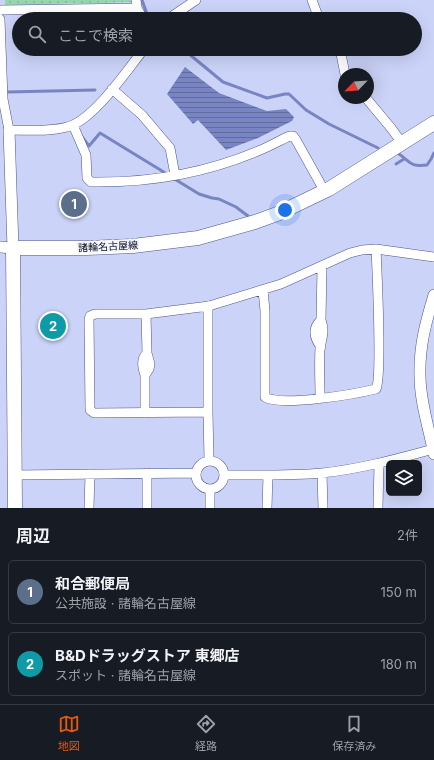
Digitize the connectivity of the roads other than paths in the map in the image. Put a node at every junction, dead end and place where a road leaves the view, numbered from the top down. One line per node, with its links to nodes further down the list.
1 (196, 0): 5 (street)
2 (312, 0): 6 (street)
3 (137, 4): 4 (street)
4 (0, 10)
5 (178, 12)
6 (316, 12)
7 (0, 19): 15 (street)
8 (138, 56): 11 (street)
9 (341, 56): 10 (street)
10 (344, 68)
11 (112, 88): 14 (street); 17 (street)
12 (371, 104): 16 (street)
13 (434, 123): 16 (main road, 諸輪名古屋線)
14 (73, 125): 15 (street); 17 (street)
15 (8, 130): 19 (street)
16 (402, 143): 18 (main road, 諸輪名古屋線)
17 (175, 175): 18 (street)
18 (325, 192): 19 (main road, 諸輪名古屋線)
19 (7, 248): 38 (main road)
20 (376, 249): 21 (street); 22 (street); 27 (street)
21 (434, 257)
22 (322, 266): 23 (street); 27 (street)
23 (263, 290): 25 (street); 27 (street)
24 (434, 294): 30 (street)
25 (208, 306): 26 (street); 28 (street)
26 (146, 314): 29 (street); 29 (street)
27 (320, 399)
28 (208, 412): 29 (street); 31 (street)
29 (145, 413)
30 (434, 452): 32 (street)
31 (209, 460): 34 (street); 37 (street)
32 (378, 463): 35 (street); 47 (street)
33 (147, 473): 34 (street); 36 (street); 43 (street)
34 (196, 473): 40 (street)
35 (322, 473): 39 (street); 46 (street)
36 (90, 474): 38 (street); 42 (street)
37 (224, 474): 39 (street); 40 (street)
38 (15, 475): 41 (main road)
39 (268, 475): 45 (street)
40 (210, 489): 44 (street)
41 (15, 508)
42 (89, 508)
43 (147, 508)
44 (210, 508)
45 (267, 508)
46 (323, 508)
47 (378, 508)

